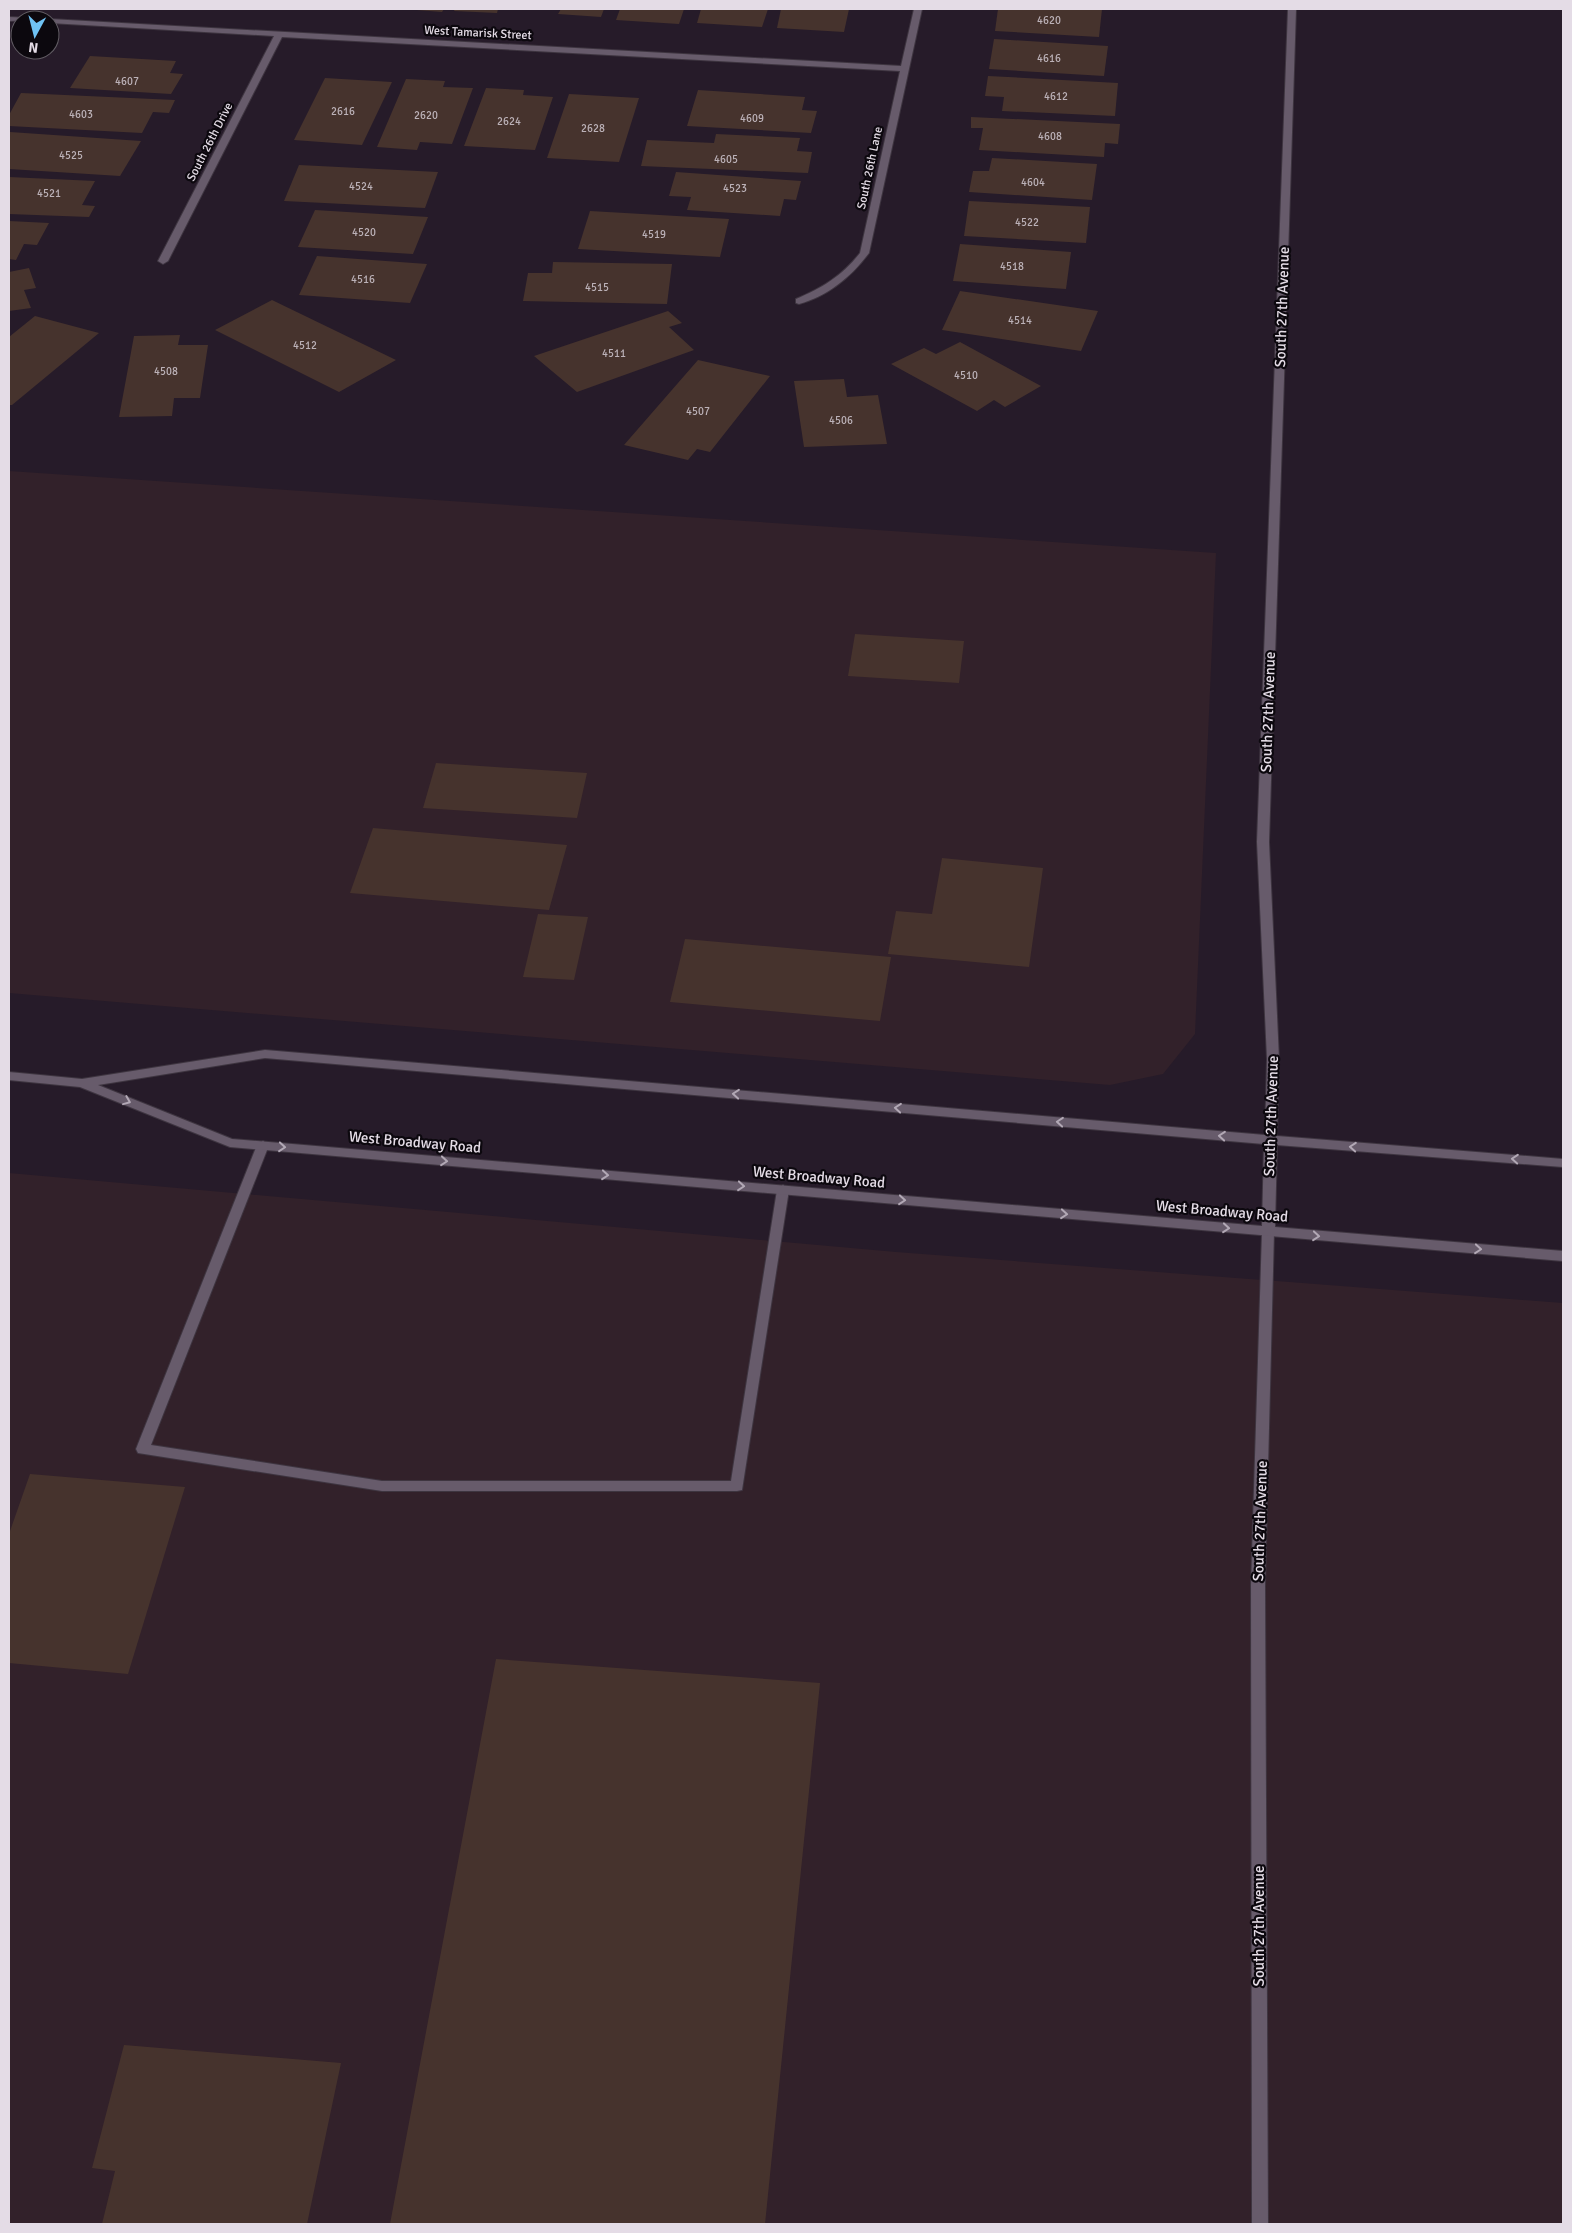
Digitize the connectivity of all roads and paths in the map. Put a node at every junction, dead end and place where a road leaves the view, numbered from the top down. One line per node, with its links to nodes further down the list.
1 (918, 9): 5 (main road, South 26th Lane)
2 (1292, 9): 10 (main road, South 27th Avenue)
3 (60, 22): 4 (main road, West Tamarisk Street)
4 (279, 34): 5 (main road, West Tamarisk Street); 6 (main road, South 26th Drive)
5 (904, 69): 7 (main road, South 26th Lane)
6 (163, 261)
7 (799, 302)
8 (9, 1076): 9 (main road, West Broadway Road)
9 (82, 1083): 10 (main road, West Broadway Road, one-way to 9); 11 (main road, West Broadway Road, one-way to 11)
10 (1271, 1140): 12 (main road, West Broadway Road, one-way to 10); 14 (main road, South 27th Avenue)
11 (263, 1145): 13 (main road, West Broadway Road, one-way to 13); 13 (main road)
12 (1563, 1163)
13 (782, 1190): 14 (main road, West Broadway Road, one-way to 14)
14 (1268, 1232): 15 (main road, West Broadway Road, one-way to 15); 16 (main road, South 27th Avenue)
15 (1563, 1256)
16 (1260, 2224)

